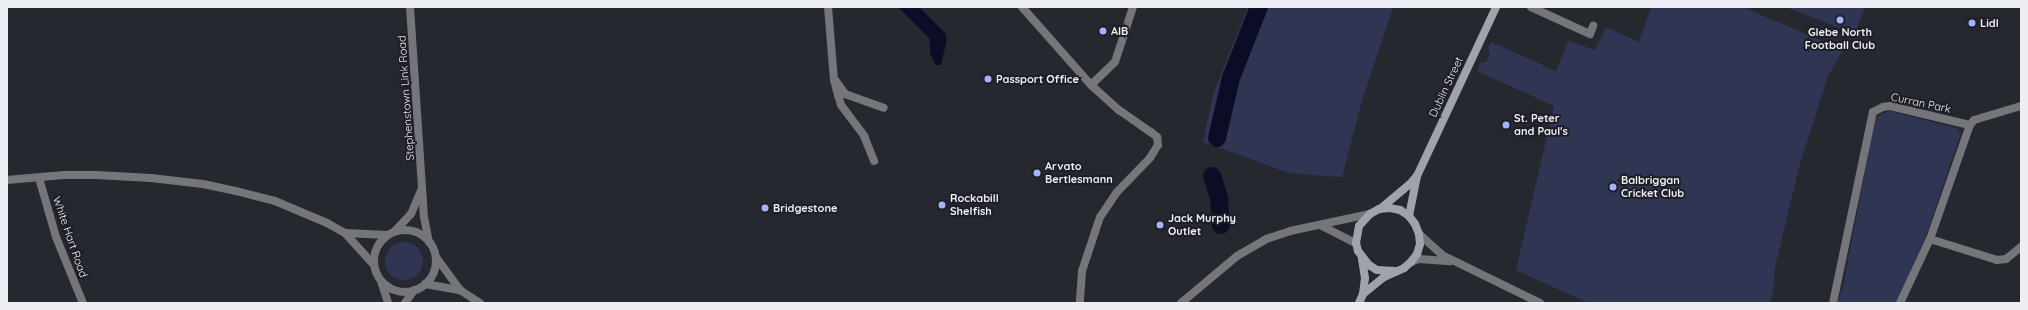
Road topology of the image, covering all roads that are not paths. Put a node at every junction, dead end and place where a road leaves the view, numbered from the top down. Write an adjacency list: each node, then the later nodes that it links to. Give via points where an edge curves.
1 (410, 7): 17 (street, Stephenstown Link Road)
2 (828, 7): 8 (street)
3 (1022, 7): 9 (street)
4 (1133, 7): 9 (street, via 1115,62)
5 (1496, 7): 14 (main road, Dublin Street)
6 (1531, 7): 7 (street, via 1590,34)
7 (1593, 26)
8 (834, 77): 11 (street, via 845,94); 13 (street, via 841,105 864,136)
9 (1091, 85): 44 (street, via 1151,132 1156,137 1158,145 1150,158 1117,192 1100,217 1082,271)
10 (2021, 106): 12 (street, via 1974,120)
11 (884, 108)
12 (1970, 125): 25 (street); 48 (street, Curran Park, via 1890,106 1873,112)
13 (874, 161)
14 (1417, 176): 18 (main road, Dublin Street); 20 (main road, Dublin Street)
15 (39, 178): 16 (street); 22 (street, via 96,175 203,184 275,201); 40 (street, White Hart Road, via 56,237)
16 (7, 180)
17 (423, 187): 23 (street, Stephenstown Link Road, via 411,214); 26 (street, Stephenstown Link Road, via 424,217)
18 (1380, 209): 19 (main road); 20 (main road, via 1400,210)
19 (1370, 214): 21 (street); 27 (main road, via 1359,226)
20 (1408, 216): 24 (main road)
21 (1322, 226): 27 (street); 45 (street, via 1290,231 1266,239 1237,256)
22 (346, 233): 23 (street); 33 (street)
23 (392, 233): 26 (street, via 414,231); 33 (street, via 377,247)
24 (1419, 234): 31 (main road, via 1420,244); 32 (street, via 1442,255)
25 (1930, 239): 28 (street, via 1997,260 2006,258); 49 (street)
26 (429, 242): 29 (street)
27 (1356, 243): 30 (main road)
28 (2021, 247)
29 (435, 256): 36 (street, via 433,273); 38 (street)
30 (1362, 259): 34 (main road, via 1377,270); 39 (main road, via 1366,278)
31 (1411, 262): 32 (street, via 1419,259); 34 (main road)
32 (1455, 262): 47 (street)
33 (374, 265): 35 (street)
34 (1395, 271): 39 (main road)
35 (381, 281): 37 (street, via 396,291); 41 (street)
36 (425, 284): 37 (street); 38 (street)
37 (414, 290): 42 (street)
38 (460, 290): 43 (street)
39 (1363, 294): 46 (main road)
40 (83, 303)
41 (388, 303)
42 (405, 303)
43 (480, 303)
44 (1080, 303)
45 (1181, 303)
46 (1359, 303)
47 (1540, 303)
48 (1834, 303)
49 (1900, 303)

